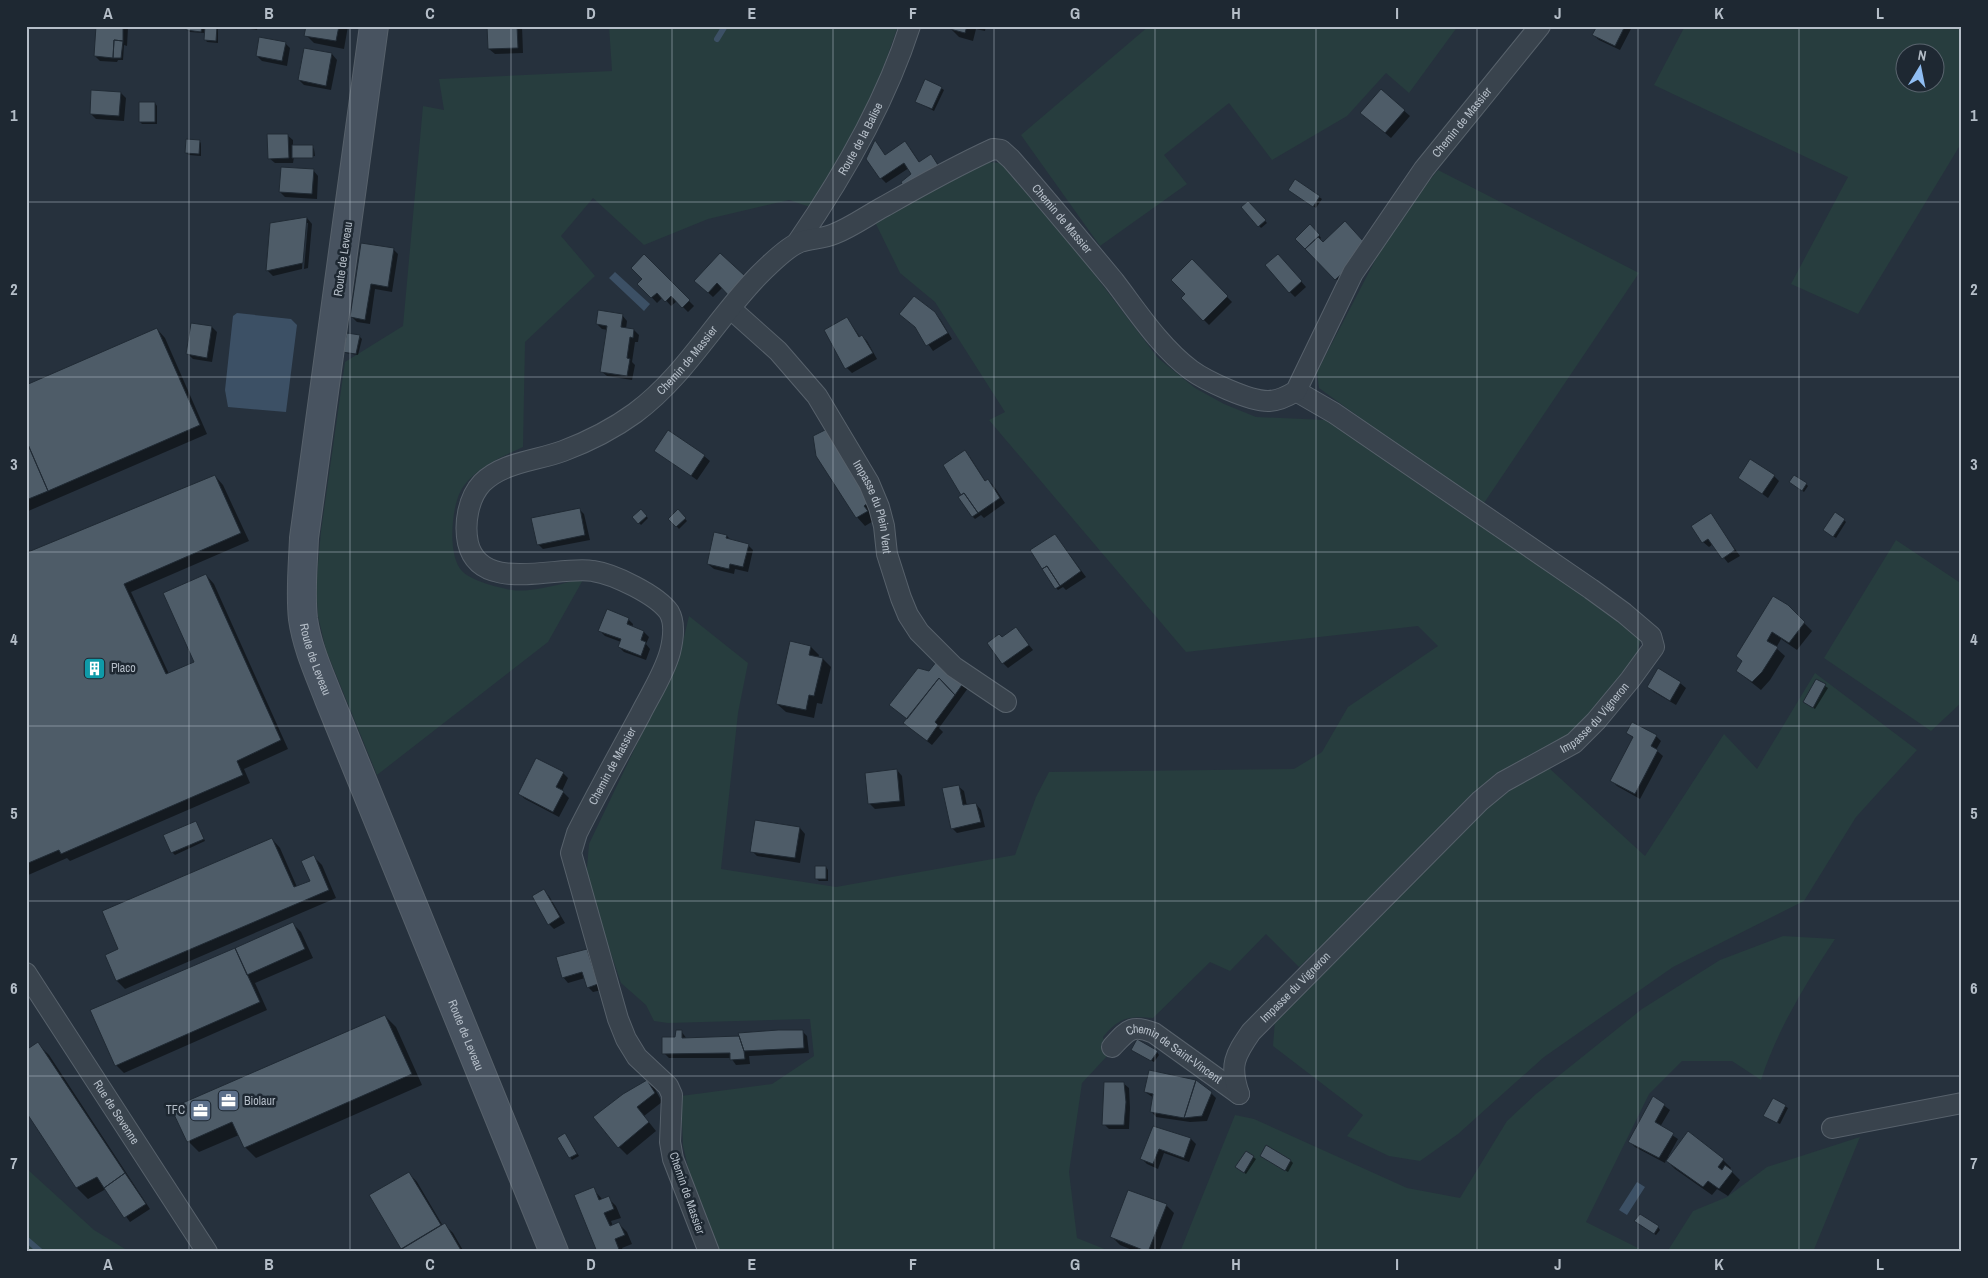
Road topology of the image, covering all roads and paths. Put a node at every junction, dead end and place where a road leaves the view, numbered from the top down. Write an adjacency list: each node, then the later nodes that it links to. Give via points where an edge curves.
1 (374, 26): 14 (street, Route de Leveau, via 304,538 301,584 304,619 310,650 329,699)
2 (910, 26): 4 (street, Route de la Balise, via 868,127 823,206)
3 (1540, 26): 6 (street, Chemin de Massier, via 1424,169 1353,273)
4 (797, 243): 5 (street, Chemin de Massier, via 759,274); 6 (street, Chemin de Massier, via 834,234 972,159 993,149 1001,150 1074,232 1159,339 1191,370 1218,385 1268,401 1286,398)
5 (731, 309): 7 (street, Impasse du Plein Vent, via 778,351 816,396 869,483 884,526 887,554 908,615 954,667); 15 (street, Chemin de Massier, via 669,383 635,413 600,435 562,452 514,465 484,482 475,492 467,526 468,543 474,558 483,566 519,576 575,570 608,574 652,597 668,611 673,621 670,654 577,833 571,853 626,1039 637,1057 668,1086 672,1095 670,1142 673,1159)
6 (1296, 391): 10 (street, Impasse du Vigneron, via 1334,413 1591,588 1651,636 1654,647 1596,721 1574,743 1504,782 1480,801 1252,1032 1234,1060 1234,1079)
7 (1006, 702)
8 (26, 973): 13 (street, Rue de Sevenne)
9 (1112, 1047): 10 (street, Chemin de Saint-Vincent, via 1129,1029 1140,1028 1154,1034)
10 (1239, 1094)
11 (1962, 1102): 12 (street)
12 (1832, 1128)
13 (208, 1252)
14 (554, 1252)
15 (709, 1252)

